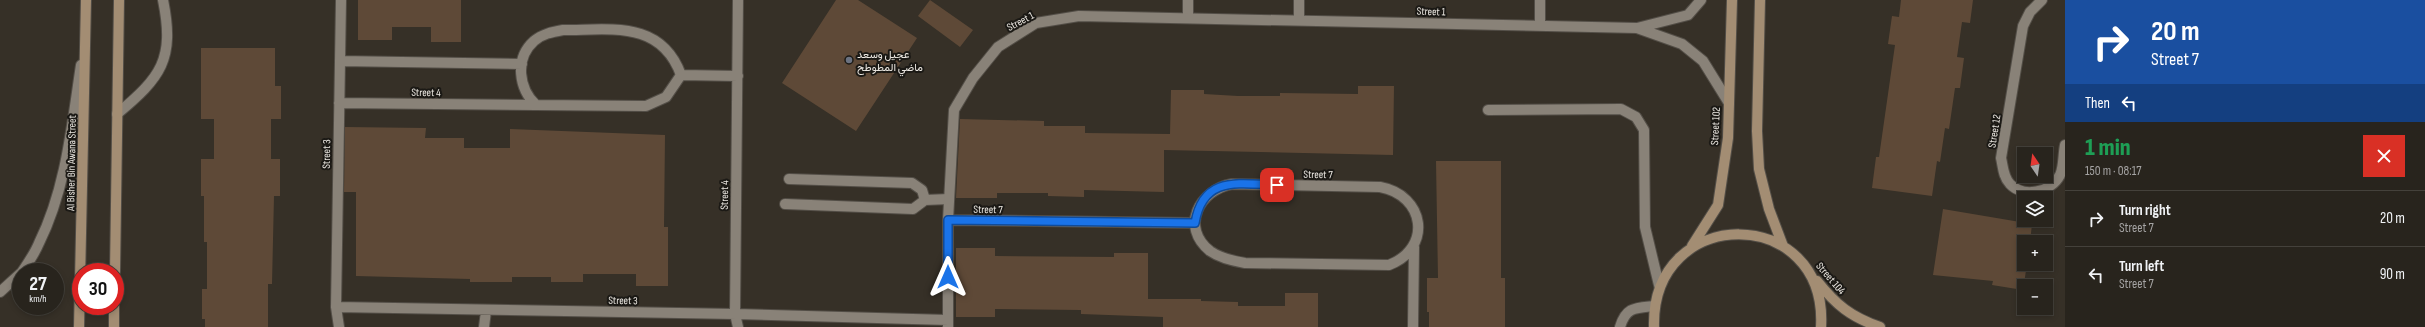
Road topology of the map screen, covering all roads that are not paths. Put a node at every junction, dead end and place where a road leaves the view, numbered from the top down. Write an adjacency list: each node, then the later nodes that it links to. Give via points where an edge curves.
1 (86, 0): 17 (street, Al Bisher Bin Awana Street)
2 (119, 0): 26 (street)
3 (163, 0): 26 (street, via 166,39 164,58 158,74 143,92)
4 (341, 0): 18 (street, Street 3)
5 (738, 0): 21 (street, Street 4)
6 (1188, 0): 13 (street)
7 (1299, 0): 14 (street)
8 (1540, 0): 15 (street)
9 (1701, 0): 16 (street, Street 1, via 1688,15)
10 (1732, 0): 23 (street, Street 102)
11 (1760, 0): 35 (street, via 1757,131 1759,169 1768,209)
12 (2042, 0): 27 (street, Street 12, via 2030,12 2023,26 2002,158 2003,172 2010,184 2024,192 2037,192 2050,187 2060,175)
13 (1188, 17): 14 (street, Street 1); 29 (street, Street 1, via 1079,16 1036,23 998,47 973,78 954,110)
14 (1299, 19): 15 (street, Street 1)
15 (1540, 26): 16 (street, Street 1)
16 (1637, 28): 23 (street, Street 1, via 1682,44 1703,61)
17 (85, 39): 37 (street, via 67,157 53,208 39,243); 51 (street, Al Bisher Bin Awana Street)
18 (340, 60): 19 (street); 22 (street, Street 3)
19 (522, 64): 20 (street, via 527,49 534,40 546,33 563,30 624,30 654,39 676,63); 24 (street, via 522,85 526,96)
20 (681, 75): 21 (street); 24 (street, Street 4, via 666,97 646,106)
21 (738, 76): 46 (street, Street 4)
22 (339, 103): 24 (street, Street 4); 44 (street, Street 3)
23 (1729, 103): 34 (street, Street 102, via 1728,138 1718,205)
24 (536, 105)
25 (1488, 110): 41 (street, via 1621,109 1636,117 1644,130 1645,226)
26 (117, 114): 38 (street)
27 (2065, 145)
28 (789, 179): 30 (street, via 912,183 922,190)
29 (949, 199): 30 (street); 32 (street, Street 1)
30 (925, 200): 31 (street, via 913,209)
31 (786, 204)
32 (948, 220): 33 (street, Street 7); 49 (street, Street 1)
33 (1195, 223): 36 (street, via 1200,238 1211,251 1226,259 1245,263 1389,265 1401,260); 36 (street, Street 7, via 1202,199 1221,186 1232,184 1380,187 1391,189 1403,196 1412,206 1419,226)
34 (1692, 246): 35 (street, via 1714,236 1737,233 1761,236); 41 (street, via 1673,264)
35 (1783, 246): 39 (street)
36 (1414, 247): 55 (street, Street 7)
37 (27, 263)
38 (115, 263)
39 (1805, 266): 58 (street, via 1817,286 1822,309); 59 (street, Street 104, via 1833,300 1858,319)
40 (12, 281): 42 (street)
41 (1659, 285): 43 (street)
42 (0, 292)
43 (1654, 306): 56 (street, via 1629,310 1623,315); 57 (street)
44 (336, 307): 45 (street, Street 3); 52 (street, Street 3)
45 (486, 311): 46 (street, Street 3); 53 (street)
46 (735, 314): 48 (street, Street 3); 54 (street)
47 (114, 315): 50 (street)
48 (884, 323): 49 (street, Street 3)
49 (948, 323)
50 (115, 325)
51 (80, 327)
52 (340, 327)
53 (484, 327)
54 (738, 327)
55 (1413, 327)
56 (1620, 327)
57 (1654, 327)
58 (1821, 327)
59 (1880, 327)

